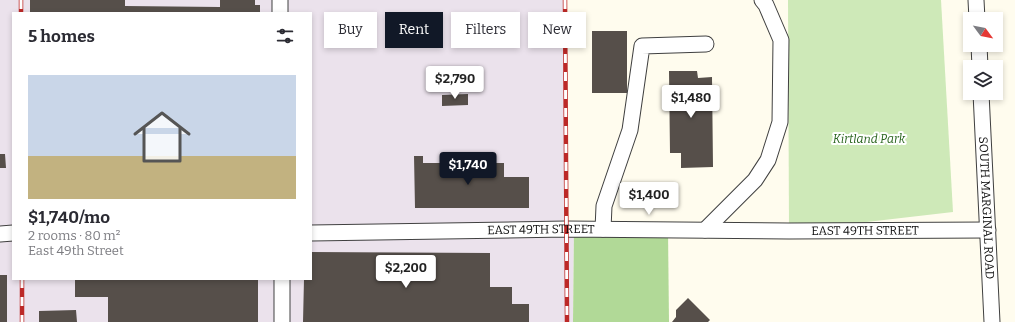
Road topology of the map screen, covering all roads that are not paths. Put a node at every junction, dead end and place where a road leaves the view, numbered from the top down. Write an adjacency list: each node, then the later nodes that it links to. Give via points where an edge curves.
1 (280, 0): 4 (street)
2 (762, 0): 9 (street, via 781,40 780,122 768,160 756,180)
3 (976, 0): 5 (street)
4 (280, 12)
5 (977, 12)
6 (706, 44): 8 (street, via 642,46 630,130 604,206)
7 (981, 100): 10 (street, SOUTH MARGINAL ROAD)
8 (603, 229): 9 (street, EAST 49TH STREET); 12 (street, EAST 49TH STREET)
9 (705, 230): 10 (street, EAST 49TH STREET)
10 (988, 230): 16 (street, SOUTH MARGINAL ROAD)
11 (12, 233): 13 (street)
12 (312, 233)
13 (0, 234)
14 (282, 280): 15 (street)
15 (282, 322)
16 (992, 322)

